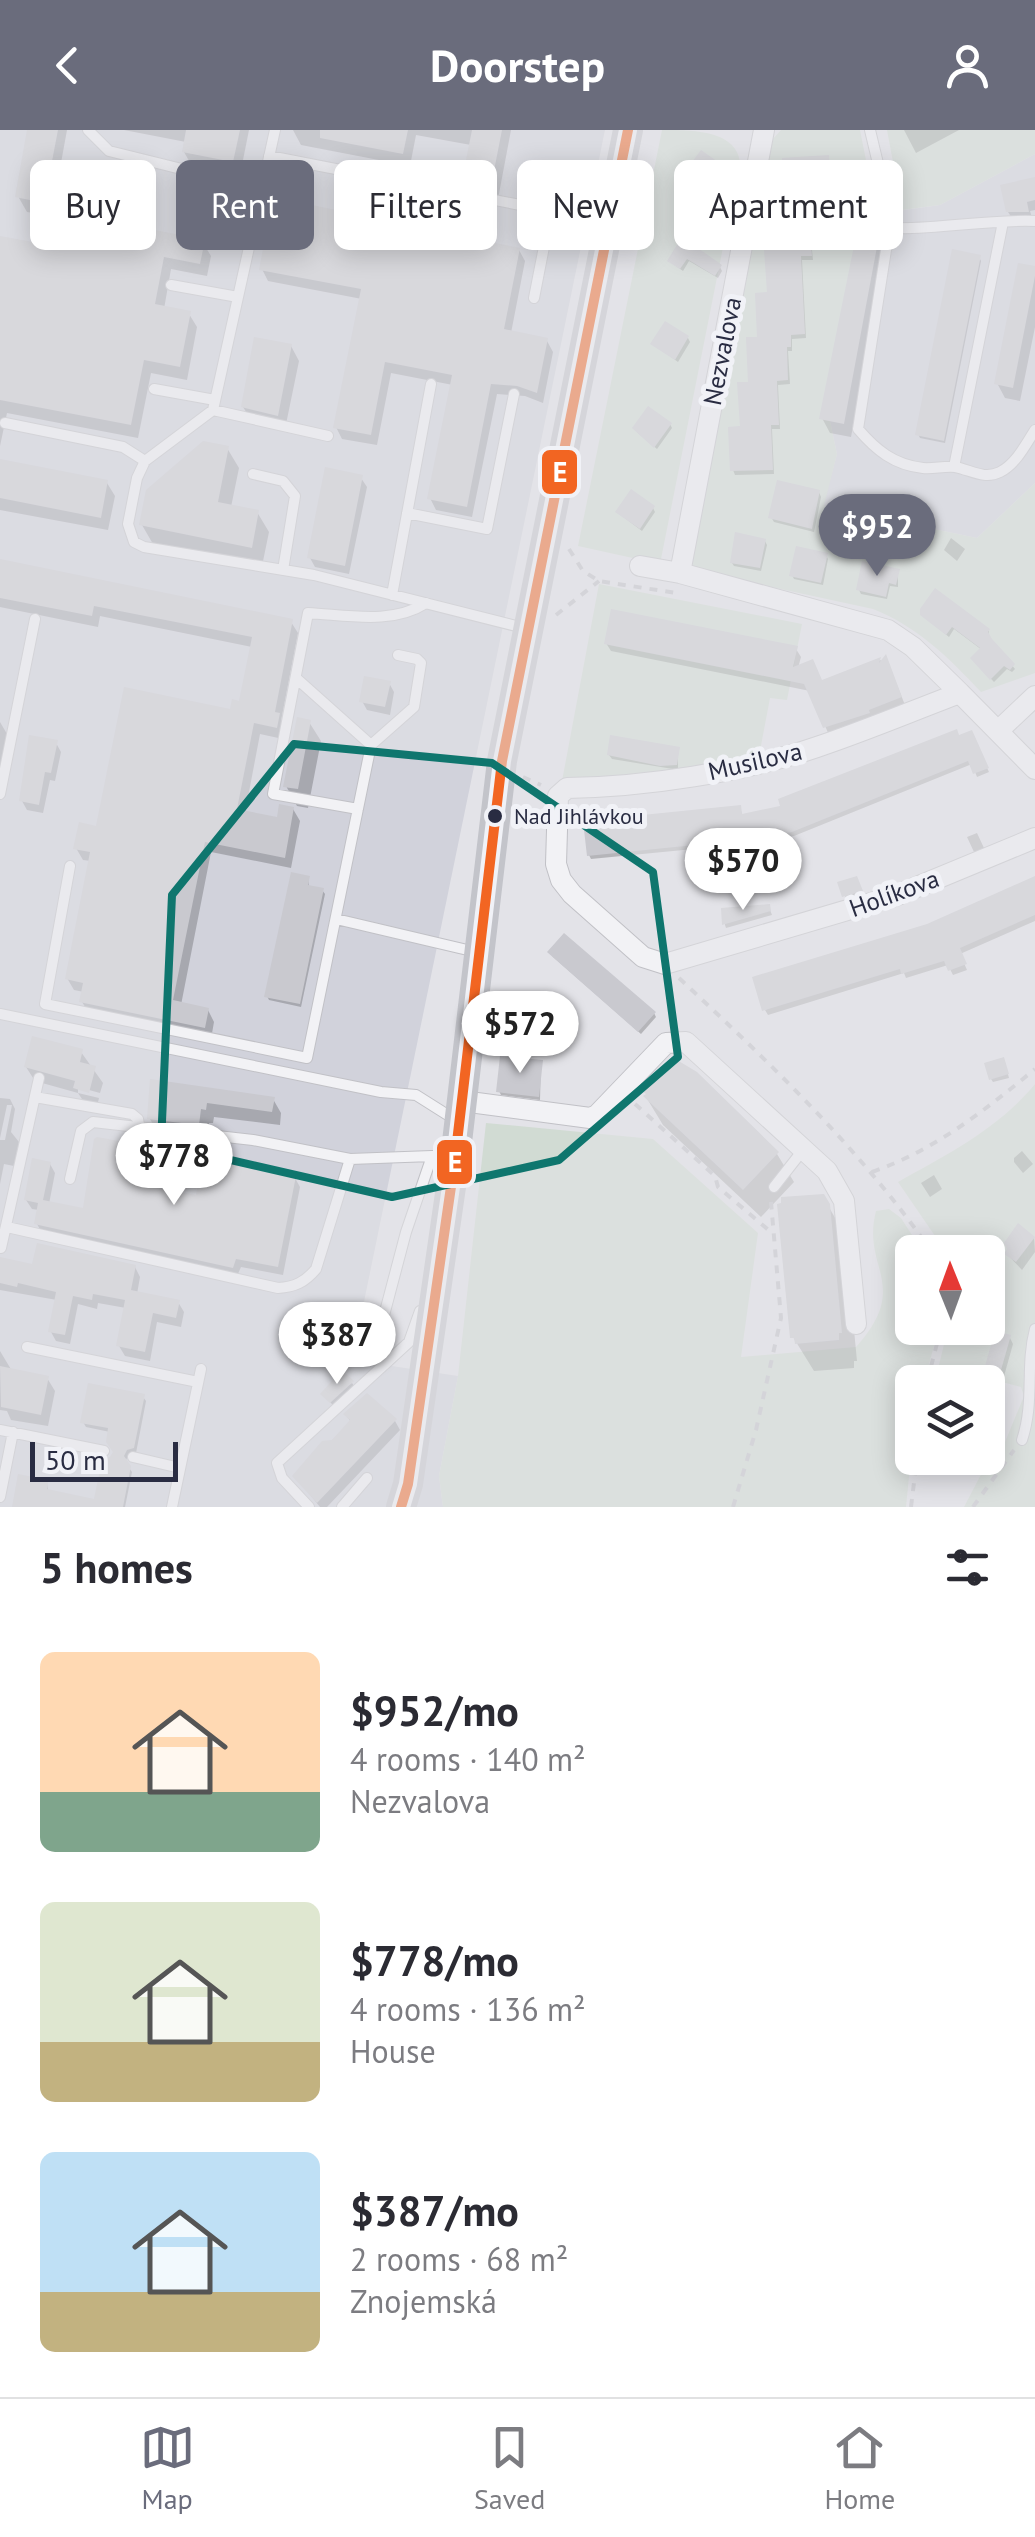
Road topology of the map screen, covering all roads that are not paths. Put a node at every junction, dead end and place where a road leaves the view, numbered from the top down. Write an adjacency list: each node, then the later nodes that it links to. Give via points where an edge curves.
1 (88, 130): 10 (lane, via 108,151)
2 (275, 130): 6 (lane)
3 (628, 130): 8 (main road)
4 (764, 130): 35 (street, Nezvalova)
5 (870, 130): 9 (lane)
6 (269, 156): 7 (lane); 11 (lane)
7 (268, 160)
8 (622, 160)
9 (877, 160)
10 (176, 168)
11 (517, 204)
12 (1035, 221): 13 (lane)
13 (1003, 222): 14 (lane); 30 (lane)
14 (903, 229)
15 (249, 250): 20 (lane)
16 (543, 250): 21 (lane)
17 (604, 250): 39 (main road)
18 (886, 250): 30 (lane, via 858,428 898,463)
19 (171, 284): 20 (lane)
20 (238, 297): 25 (lane)
21 (534, 298)
22 (431, 384): 32 (lane)
23 (154, 389): 25 (lane)
24 (514, 394): 32 (lane, via 487,529)
25 (214, 406): 28 (lane); 29 (lane)
26 (5, 423): 29 (lane, via 124,448)
27 (1035, 430): 30 (lane, via 1002,472 984,476)
28 (328, 436)
29 (146, 461): 34 (lane, via 128,524 134,542)
30 (954, 467)
31 (254, 474): 34 (lane, via 283,480 295,496)
32 (407, 514): 36 (lane)
33 (640, 566): 35 (street)
34 (283, 570): 36 (lane)
35 (680, 573): 42 (street, via 888,630)
36 (392, 595): 37 (lane)
37 (426, 603): 39 (lane); 41 (lane, via 393,616 308,614)
38 (35, 620): 47 (lane)
39 (539, 623): 52 (main road, via 502,761)
40 (398, 655): 45 (lane, via 421,663 414,707)
41 (296, 678): 45 (lane); 48 (lane, via 274,794)
42 (960, 692): 44 (street); 53 (street, Musilova, via 764,762 568,788 558,796 561,880 643,956)
43 (1035, 696): 44 (street)
44 (998, 731): 46 (street)
45 (371, 744): 48 (lane)
46 (1035, 769)
47 (1, 785)
48 (358, 809): 51 (lane)
49 (1035, 838): 53 (street, Holíkova, via 895,896)
50 (70, 866): 51 (lane, via 45,1004 307,1058)
51 (336, 919): 52 (lane)
52 (480, 953): 57 (main road)
53 (665, 964)
54 (0, 1014): 57 (lane, via 416,1096)
55 (39, 1078): 56 (lane)
56 (35, 1097): 58 (lane, via 132,1114); 65 (lane)
57 (461, 1112): 59 (street, via 590,1118 666,1044 686,1042); 60 (main road)
58 (140, 1130): 61 (lane, via 253,1140); 62 (lane, via 86,1125)
59 (804, 1150): 63 (lane); 68 (street, via 827,1171 844,1201)
60 (444, 1158): 61 (lane); 64 (main road); 67 (lane, via 406,1232)
61 (350, 1159): 65 (lane, via 316,1269 291,1287)
62 (70, 1179)
63 (774, 1187)
64 (447, 1224): 80 (main road); 83 (lane, via 410,1342 277,1463)
65 (7, 1227): 66 (lane)
66 (0, 1248)
67 (382, 1324)
68 (856, 1324)
69 (1035, 1330): 75 (lane, via 1030,1415)
70 (27, 1347): 72 (lane)
71 (201, 1369): 72 (lane)
72 (198, 1382): 78 (lane)
73 (0, 1430): 74 (lane)
74 (13, 1432): 76 (lane); 81 (lane)
75 (1022, 1440)
76 (104, 1451)
77 (133, 1458): 78 (lane)
78 (180, 1468): 82 (lane)
79 (367, 1478): 84 (lane)
80 (408, 1495)
81 (0, 1497)
82 (172, 1507)
83 (309, 1507)
84 (342, 1507)

